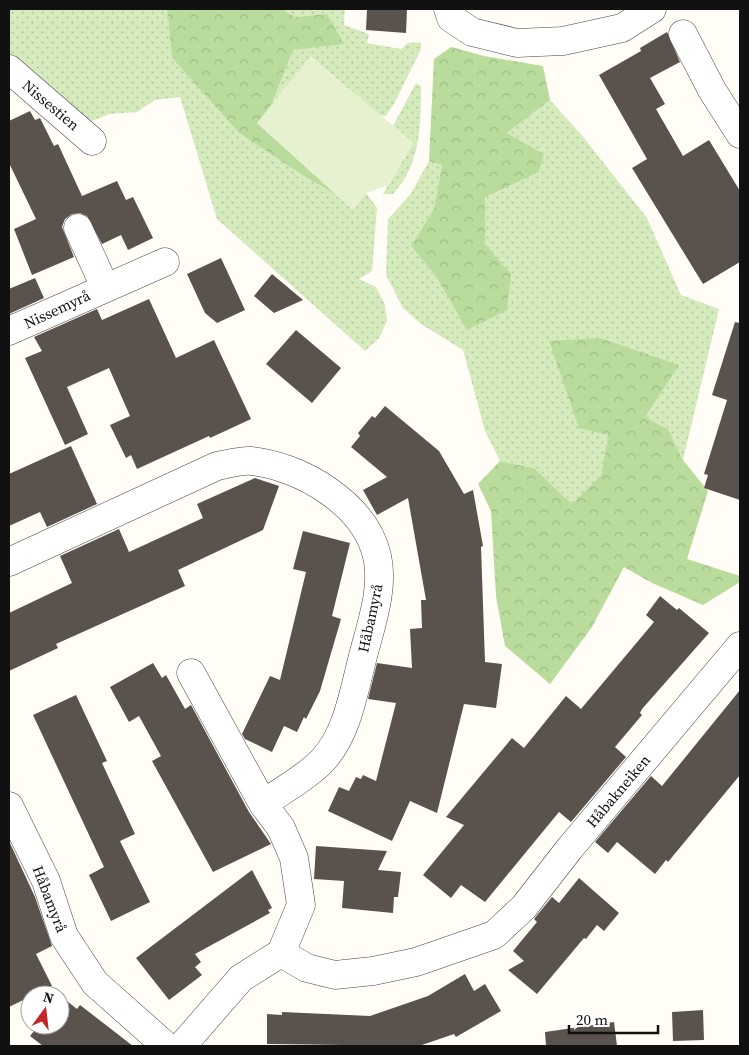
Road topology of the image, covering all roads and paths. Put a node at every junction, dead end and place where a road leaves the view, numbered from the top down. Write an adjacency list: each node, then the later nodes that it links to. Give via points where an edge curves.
1 (448, 9): 2 (street, via 452,18 472,32 517,43 564,41 622,28)
2 (652, 9)
3 (683, 34): 5 (street, via 712,90)
4 (9, 69): 6 (street, Nissestien)
5 (740, 134)
6 (92, 141)
7 (78, 228): 9 (street, Nissemyrå)
8 (165, 262): 9 (street, Nissemyrå)
9 (105, 287): 10 (street, Nissemyrå)
10 (9, 331)
11 (9, 562): 14 (street, Håbamyrå, via 217,466 250,461 293,470 346,503 370,535 378,557 379,584 352,701 340,734 322,761)
12 (740, 646): 16 (street, Håbakneiken, via 524,907 494,935 416,962 335,975 307,968)
13 (191, 673): 14 (street)
14 (263, 804): 16 (street, via 281,828 294,858 301,905)
15 (9, 806): 17 (street, Håbamyrå, via 46,881 64,936 95,983)
16 (281, 953): 18 (street, via 241,978)
17 (166, 1046)
18 (182, 1046)

